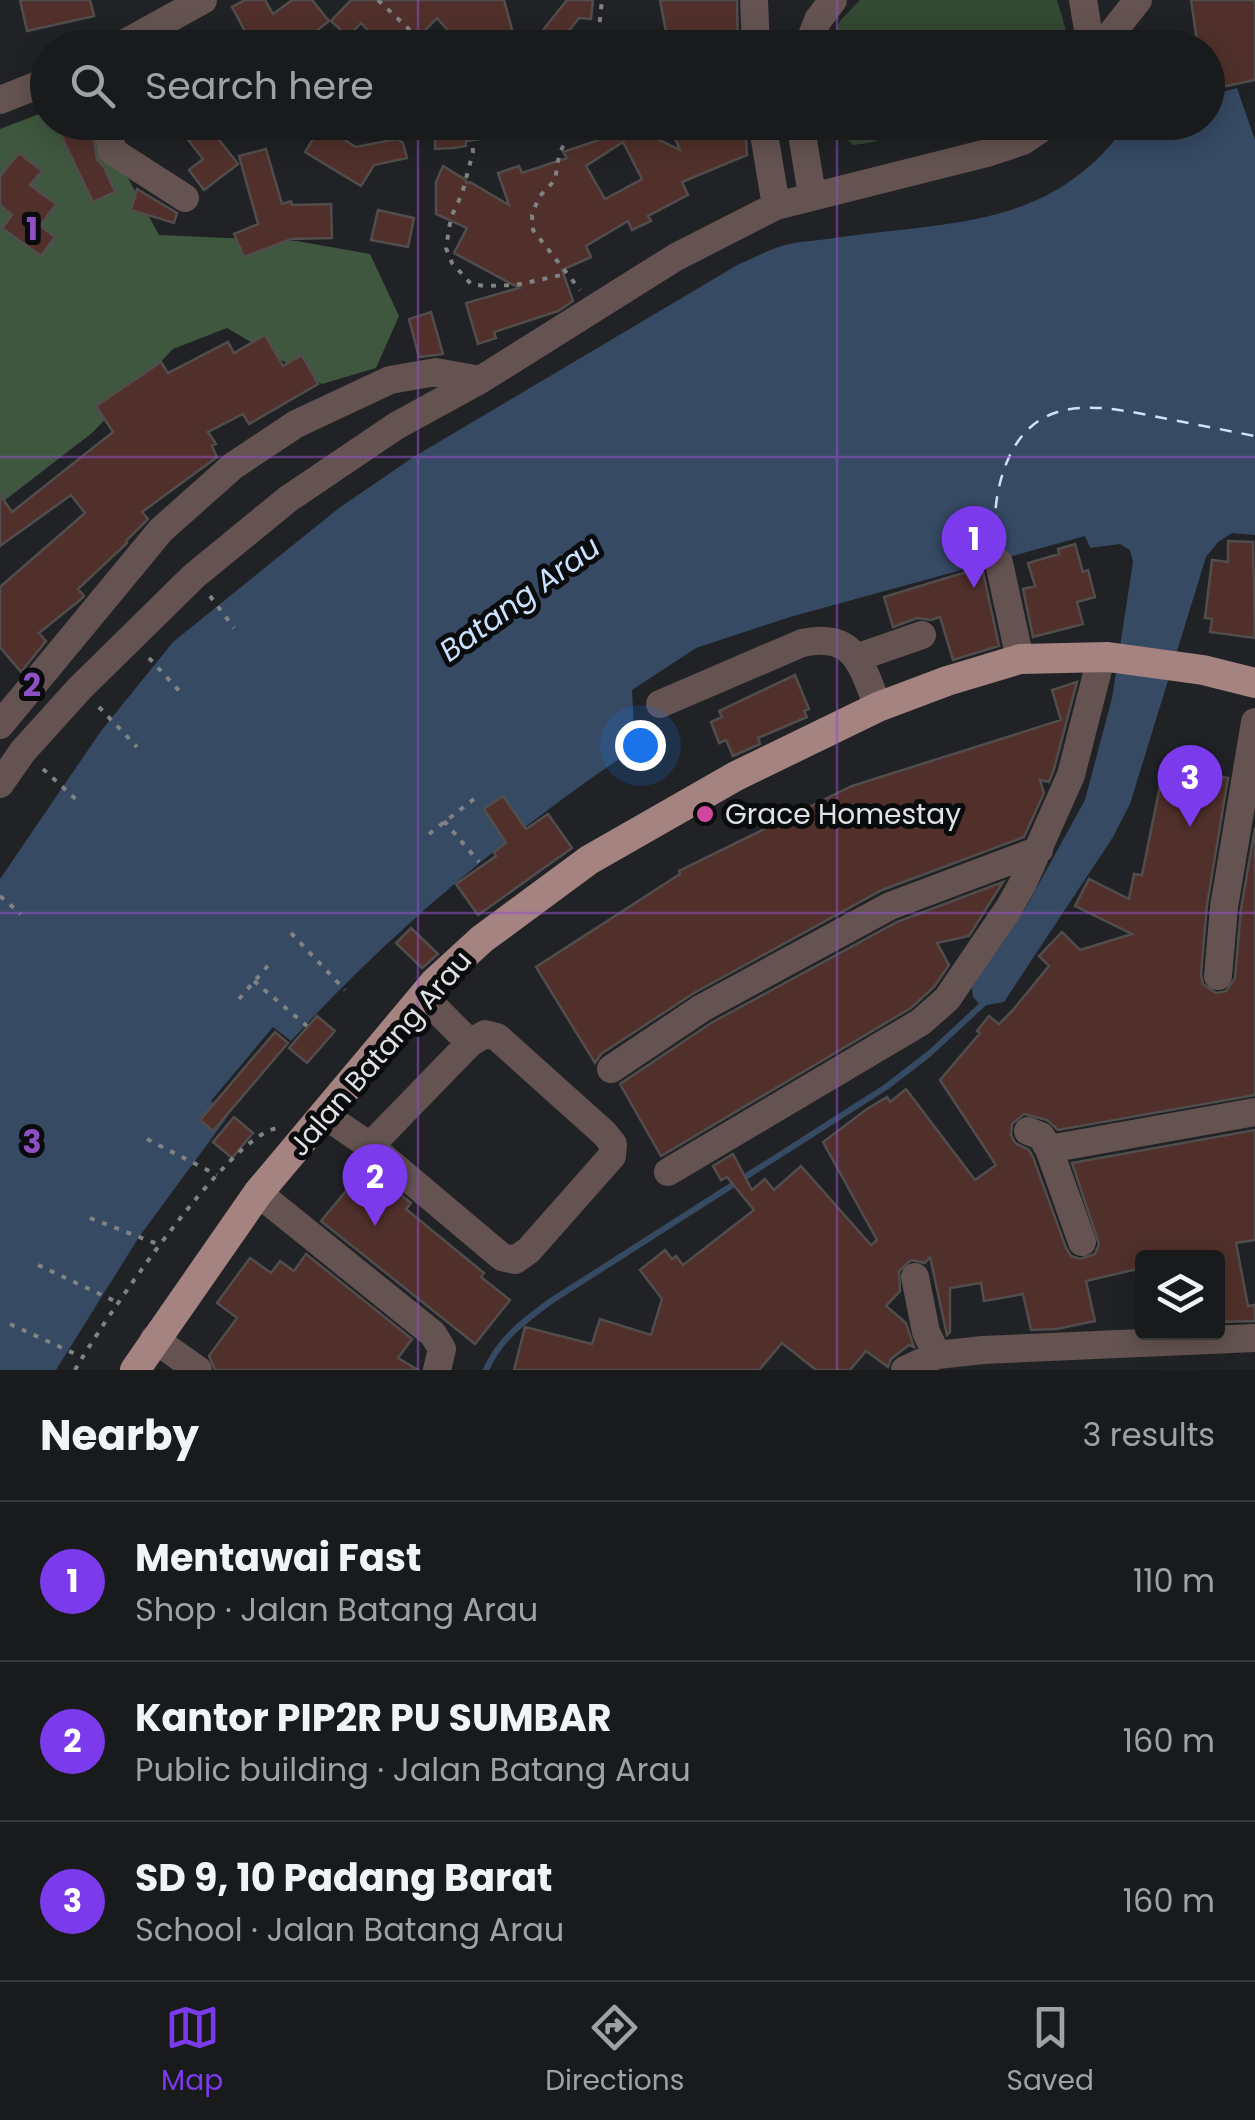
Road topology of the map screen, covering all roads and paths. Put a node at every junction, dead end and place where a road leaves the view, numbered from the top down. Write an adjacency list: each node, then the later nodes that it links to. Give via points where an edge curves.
1 (203, 0): 8 (street)
2 (378, 0): 9 (path)
3 (602, 0): 10 (path)
4 (754, 0): 11 (street)
5 (833, 0): 12 (street)
6 (1083, 0): 13 (street)
7 (1138, 0): 14 (street)
8 (149, 30)
9 (410, 30)
10 (598, 30)
11 (755, 30)
12 (814, 30)
13 (1087, 30)
14 (1114, 30)
15 (30, 88): 16 (street)
16 (0, 100)
17 (110, 140): 24 (street, via 112,150)
18 (472, 140): 26 (path, via 451,217 446,248 452,263 472,284 484,286)
19 (566, 140): 26 (path, via 554,180 532,214 533,230)
20 (765, 140): 25 (street)
21 (803, 140): 23 (street)
22 (1025, 140): 23 (street)
23 (812, 196): 25 (street)
24 (185, 198)
25 (776, 206): 27 (street)
26 (566, 274): 27 (path)
27 (594, 308): 28 (street)
28 (480, 380): 30 (street, via 396,426 288,499); 42 (street, via 436,372 390,380 296,424 233,466 161,530)
29 (999, 563): 36 (street)
30 (194, 576): 31 (path); 33 (street)
31 (234, 628)
32 (922, 636): 34 (street)
33 (132, 640): 38 (street); 39 (path)
34 (859, 656): 40 (street, via 838,642 802,643); 41 (street)
35 (1104, 657): 36 (main road, Jalan Batang Arau); 37 (main road, Jalan Batang Arau); 51 (street, via 1071,775)
36 (1020, 659): 41 (main road, Jalan Batang Arau)
37 (1255, 683)
38 (80, 688): 44 (path); 45 (street)
39 (184, 695)
40 (660, 704)
41 (878, 707): 60 (main road, Jalan Batang Arau, via 736,776 589,860 482,938)
42 (0, 724)
43 (1254, 730): 57 (street)
44 (137, 746)
45 (22, 752): 46 (street); 48 (path)
46 (0, 784)
47 (474, 799): 49 (path)
48 (80, 803)
49 (444, 822): 50 (path); 52 (path)
50 (428, 834)
51 (1039, 850): 64 (street, via 890,906 702,1008); 71 (street, via 1010,908 936,1011)
52 (479, 862)
53 (0, 896): 54 (path)
54 (21, 914)
55 (291, 933): 59 (path)
56 (272, 962): 58 (path)
57 (1218, 976)
58 (254, 981): 61 (path); 62 (path)
59 (345, 990)
60 (423, 996): 63 (street); 66 (main road, Jalan Batang Arau)
61 (239, 999)
62 (307, 1026)
63 (470, 1043): 69 (street); 69 (street, via 497,1036 612,1144 612,1156 529,1250 515,1260 502,1258)
64 (612, 1070)
65 (1255, 1112): 70 (street)
66 (317, 1122): 69 (street); 72 (path, via 271,1128); 73 (main road, Jalan Batang Arau)
67 (1028, 1130): 70 (street)
68 (146, 1139): 72 (path)
69 (370, 1146)
70 (1049, 1149): 75 (street)
71 (668, 1172)
72 (217, 1175): 76 (path)
73 (258, 1193): 82 (main road, Jalan Batang Arau); 88 (street, via 432,1334 442,1349)
74 (90, 1218): 76 (path)
75 (1082, 1242)
76 (160, 1245): 79 (path)
77 (38, 1266): 79 (path)
78 (915, 1276): 83 (street)
79 (119, 1304): 84 (path)
80 (10, 1324): 84 (path)
81 (1255, 1338): 83 (street)
82 (154, 1339): 86 (main road, Jalan Batang Arau); 87 (street)
83 (937, 1355): 89 (street)
84 (82, 1357): 85 (path)
85 (75, 1370)
86 (135, 1370)
87 (198, 1370)
88 (437, 1370)
89 (905, 1370)

